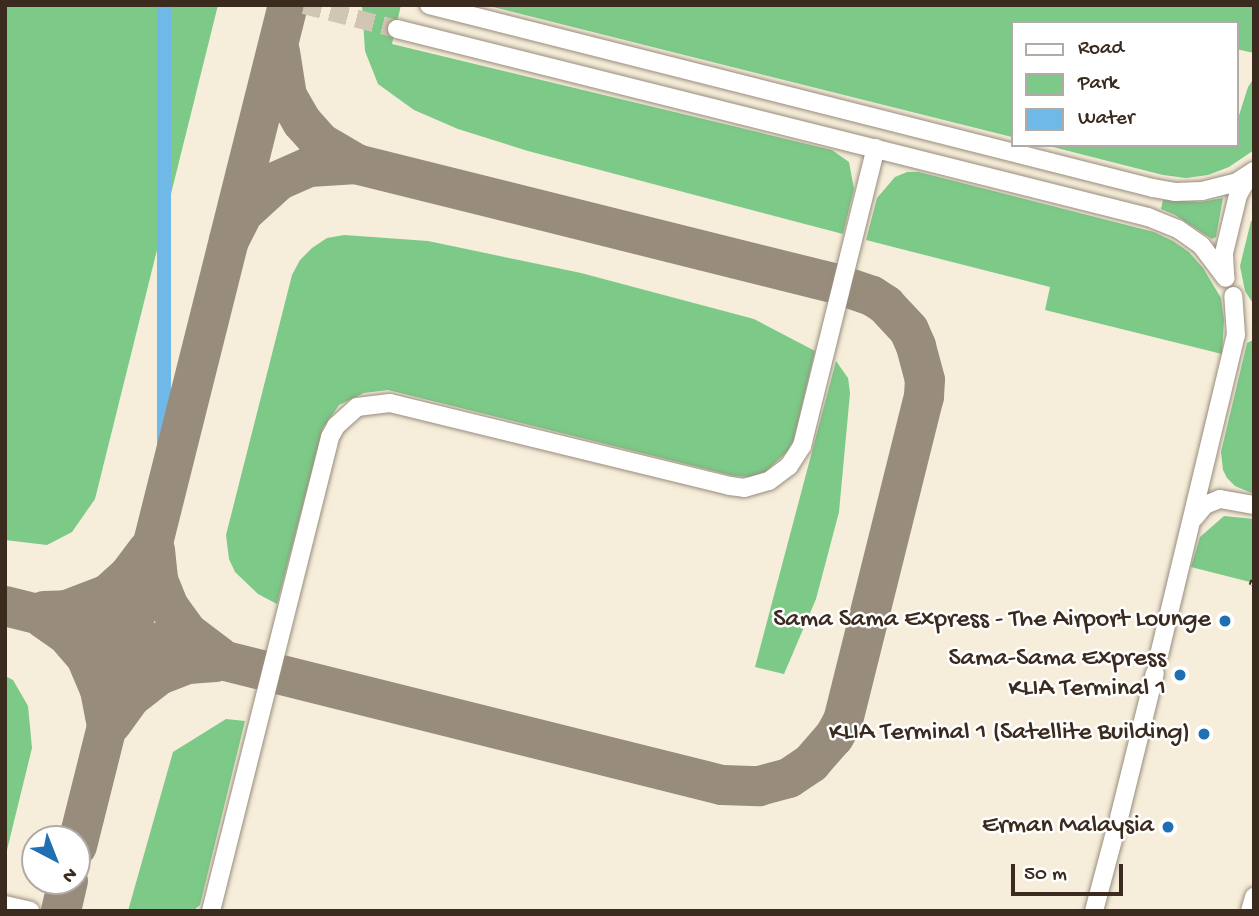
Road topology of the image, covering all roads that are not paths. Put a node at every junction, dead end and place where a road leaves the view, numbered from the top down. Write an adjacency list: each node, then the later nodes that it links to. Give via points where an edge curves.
1 (429, 5): 4 (street, via 1153,188 1202,191 1237,182)
2 (397, 29): 3 (street)
3 (876, 148): 5 (street, via 1164,222 1201,245); 17 (street, via 802,446 789,466 769,481 744,488 730,486 390,402 357,407 336,426)
4 (1252, 172): 5 (street, via 1238,195 1227,242)
5 (1226, 278): 6 (street)
6 (1233, 296): 7 (street); 9 (street, via 1236,335)
7 (1254, 323)
8 (1254, 505): 9 (street, via 1220,499 1205,505)
9 (1194, 518): 10 (street)
10 (1159, 655)
11 (1155, 673): 12 (street)
12 (1119, 818)
13 (1114, 836): 18 (street)
14 (1254, 897): 19 (street)
15 (5, 905): 16 (street)
16 (30, 911)
17 (211, 911)
18 (1094, 911)
19 (1250, 911)

